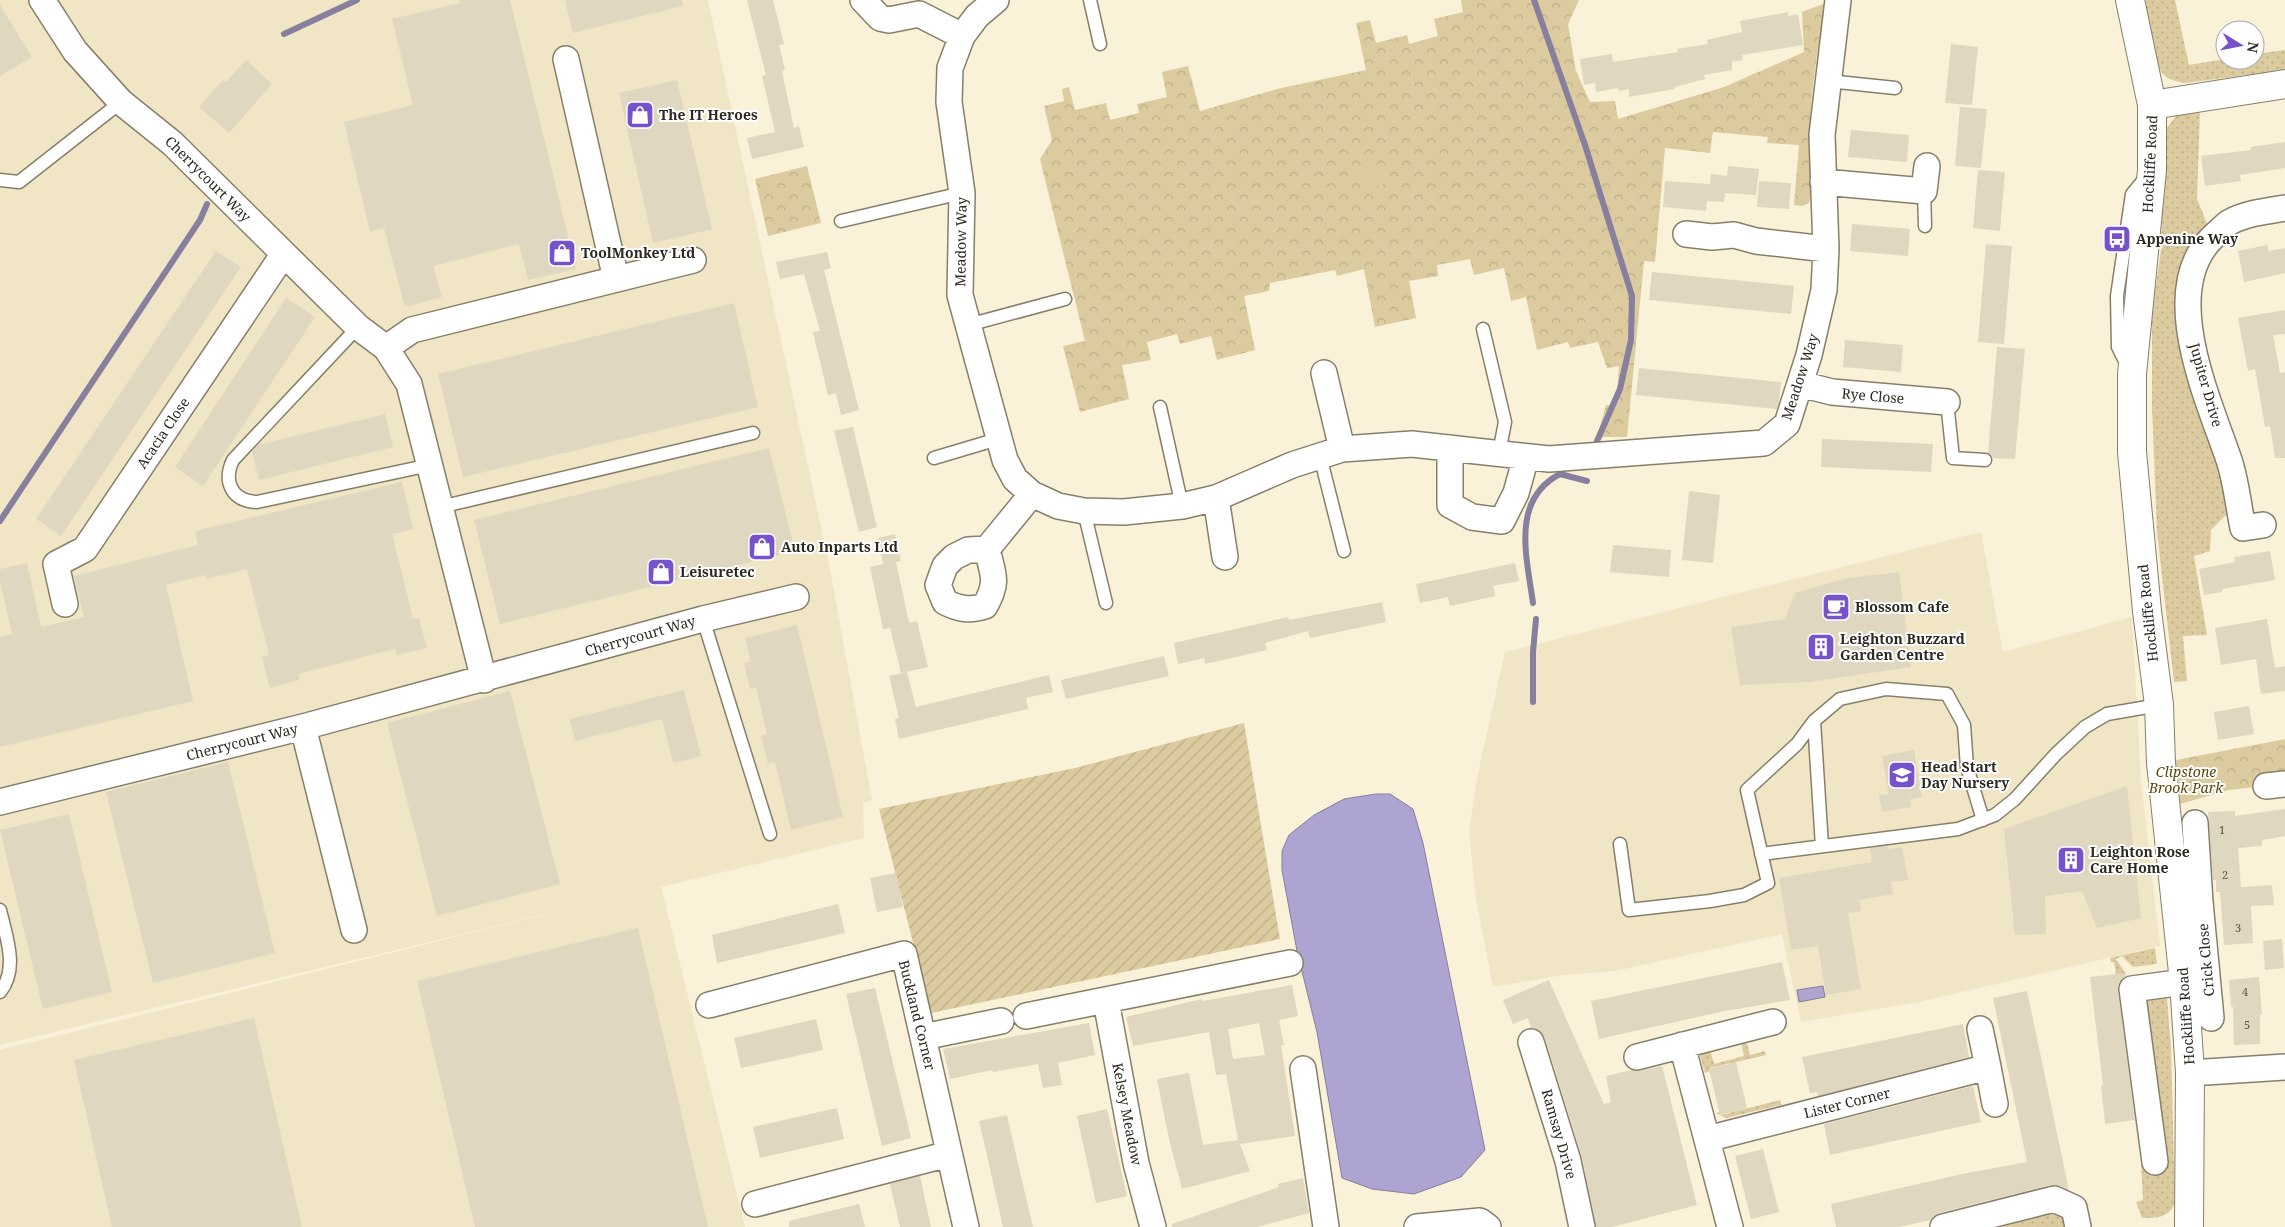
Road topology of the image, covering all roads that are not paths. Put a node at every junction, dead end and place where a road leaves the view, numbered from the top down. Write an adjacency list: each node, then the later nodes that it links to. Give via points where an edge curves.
1 (42, 0): 14 (street, Cherrycourt Way, via 75,51)
2 (863, 0): 7 (street, via 880,18 889,20)
3 (996, 0): 8 (street, Meadow Way, via 977,16)
4 (1090, 0): 9 (lane)
5 (1838, 0): 11 (street, Meadow Way)
6 (2130, 0): 15 (main road, Hockliffe Road)
7 (919, 7): 8 (street)
8 (962, 36): 20 (street, Meadow Way, via 950,68 949,102)
9 (1100, 44)
10 (566, 59): 28 (street)
11 (1828, 81): 13 (lane); 18 (street, Meadow Way, via 1822,135)
12 (2285, 84): 15 (main road)
13 (1895, 88)
14 (121, 102): 17 (lane, via 19,182); 26 (street, Cherrycourt Way, via 172,142)
15 (2152, 105): 61 (main road, Hockliffe Road, via 2152,170 2132,374 2132,452)
16 (1926, 166): 19 (street)
17 (0, 180)
18 (1823, 182): 19 (street); 25 (street, Meadow Way)
19 (1924, 191): 23 (lane)
20 (962, 193): 22 (lane); 30 (street, Meadow Way, via 960,294)
21 (2285, 208): 52 (street, Jupiter Drive, via 2229,222 2207,242 2192,266 2188,297 2193,343 2203,387 2229,459)
22 (842, 221)
23 (1925, 226)
24 (1686, 234): 25 (street, via 1734,235 1756,242)
25 (1826, 249): 35 (street, Meadow Way, via 1824,290)
26 (283, 255): 31 (street, Cherrycourt Way); 58 (street, Acacia Close, via 85,549 56,564)
27 (693, 260): 28 (street)
28 (616, 279): 33 (street, via 412,330)
29 (1065, 299): 30 (lane)
30 (968, 324): 39 (street, Meadow Way)
31 (358, 327): 33 (street, Cherrycourt Way); 46 (lane, via 233,460 227,479 231,488 243,500 257,502)
32 (1483, 329): 42 (lane, via 1505,422)
33 (386, 348): 46 (street, Cherrycourt Way, via 409,384)
34 (1324, 373): 41 (street)
35 (1800, 384): 36 (street, Rye Close, via 1832,392); 43 (street, Meadow Way, via 1786,424 1764,443 1549,459)
36 (1947, 402): 45 (lane, via 1953,458)
37 (1160, 407): 49 (lane)
38 (753, 433): 50 (lane)
39 (998, 439): 44 (lane); 47 (street, Meadow Way, via 1004,460 1015,479)
40 (1450, 448): 41 (street, Meadow Way, via 1412,444); 42 (street, Meadow Way); 43 (street, via 1450,505 1472,517 1502,521 1516,493)
41 (1331, 452): 48 (street, Meadow Way); 54 (lane)
42 (1499, 453): 43 (street, Meadow Way)
43 (1526, 456)
44 (934, 458)
45 (1985, 460)
46 (430, 464): 50 (street, Cherrycourt Way)
47 (1032, 494): 51 (street, Meadow Way, via 1058,506); 53 (street)
48 (1216, 498): 49 (street, Meadow Way); 55 (street)
49 (1182, 506): 51 (street, Meadow Way, via 1124,512)
50 (440, 507): 60 (street, Cherrycourt Way)
51 (1084, 511): 57 (lane)
52 (2242, 527)
53 (987, 549)
54 (1344, 552)
55 (1225, 557)
56 (796, 596): 59 (street, Cherrycourt Way)
57 (1106, 603)
58 (65, 604)
59 (703, 619): 60 (street, Cherrycourt Way); 67 (lane)
60 (484, 680): 63 (street, Cherrycourt Way)
61 (2159, 706): 65 (lane, via 2107,714 2085,727 2015,798 1995,815); 71 (main road, Hockliffe Road, via 2162,770)
62 (1814, 721): 65 (lane, via 1840,699 1886,689 1947,694 1964,726 1967,767); 69 (lane); 70 (lane, via 1796,744 1747,790)
63 (303, 727): 64 (street, Cherrycourt Way); 73 (street)
64 (0, 802)
65 (1983, 820): 69 (lane, via 1958,829)
66 (2195, 823): 71 (street, Crick Close)
67 (770, 834)
68 (1620, 844): 70 (lane, via 1629,910 1744,895 1768,883)
69 (1822, 846): 70 (lane)
70 (1761, 854)
71 (2188, 904): 75 (main road, Hockliffe Road); 80 (street, Crick Close)
72 (0, 910): 76 (lane, via 10,962 9,974)
73 (354, 930)
74 (1290, 963): 77 (street)
75 (2184, 982): 91 (main road, Hockliffe Road); 95 (street, via 2132,989)
76 (0, 992)
77 (1106, 1000): 79 (street); 98 (street, Kelsey Meadow, via 1136,1163)
78 (709, 1005): 84 (street, Buckland Corner, via 904,954)
79 (1026, 1016)
80 (2211, 1018)
81 (1000, 1021): 84 (street)
82 (1773, 1022): 86 (street)
83 (1980, 1029): 88 (street)
84 (923, 1037): 94 (street, Buckland Corner)
85 (1531, 1042): 102 (street, Ramsay Drive, via 1568,1161)
86 (1682, 1045): 87 (street); 93 (street)
87 (1638, 1057)
88 (1988, 1067): 92 (street); 93 (street, Lister Corner)
89 (2285, 1067): 91 (street)
90 (1303, 1069): 99 (street)
91 (2190, 1073): 106 (main road, Hockliffe Road)
92 (1995, 1104)
93 (1707, 1139): 103 (street)
94 (949, 1154): 96 (street); 97 (street, Buckland Corner)
95 (2155, 1162)
96 (755, 1204)
97 (966, 1227)
98 (1153, 1227)
99 (1326, 1227)
100 (1417, 1227): 101 (street, via 1480,1221)
101 (1488, 1227)
102 (1582, 1227)
103 (1730, 1227)
104 (1943, 1227): 105 (street, via 2054,1199 2074,1208)
105 (2078, 1227)
106 (2190, 1227)

